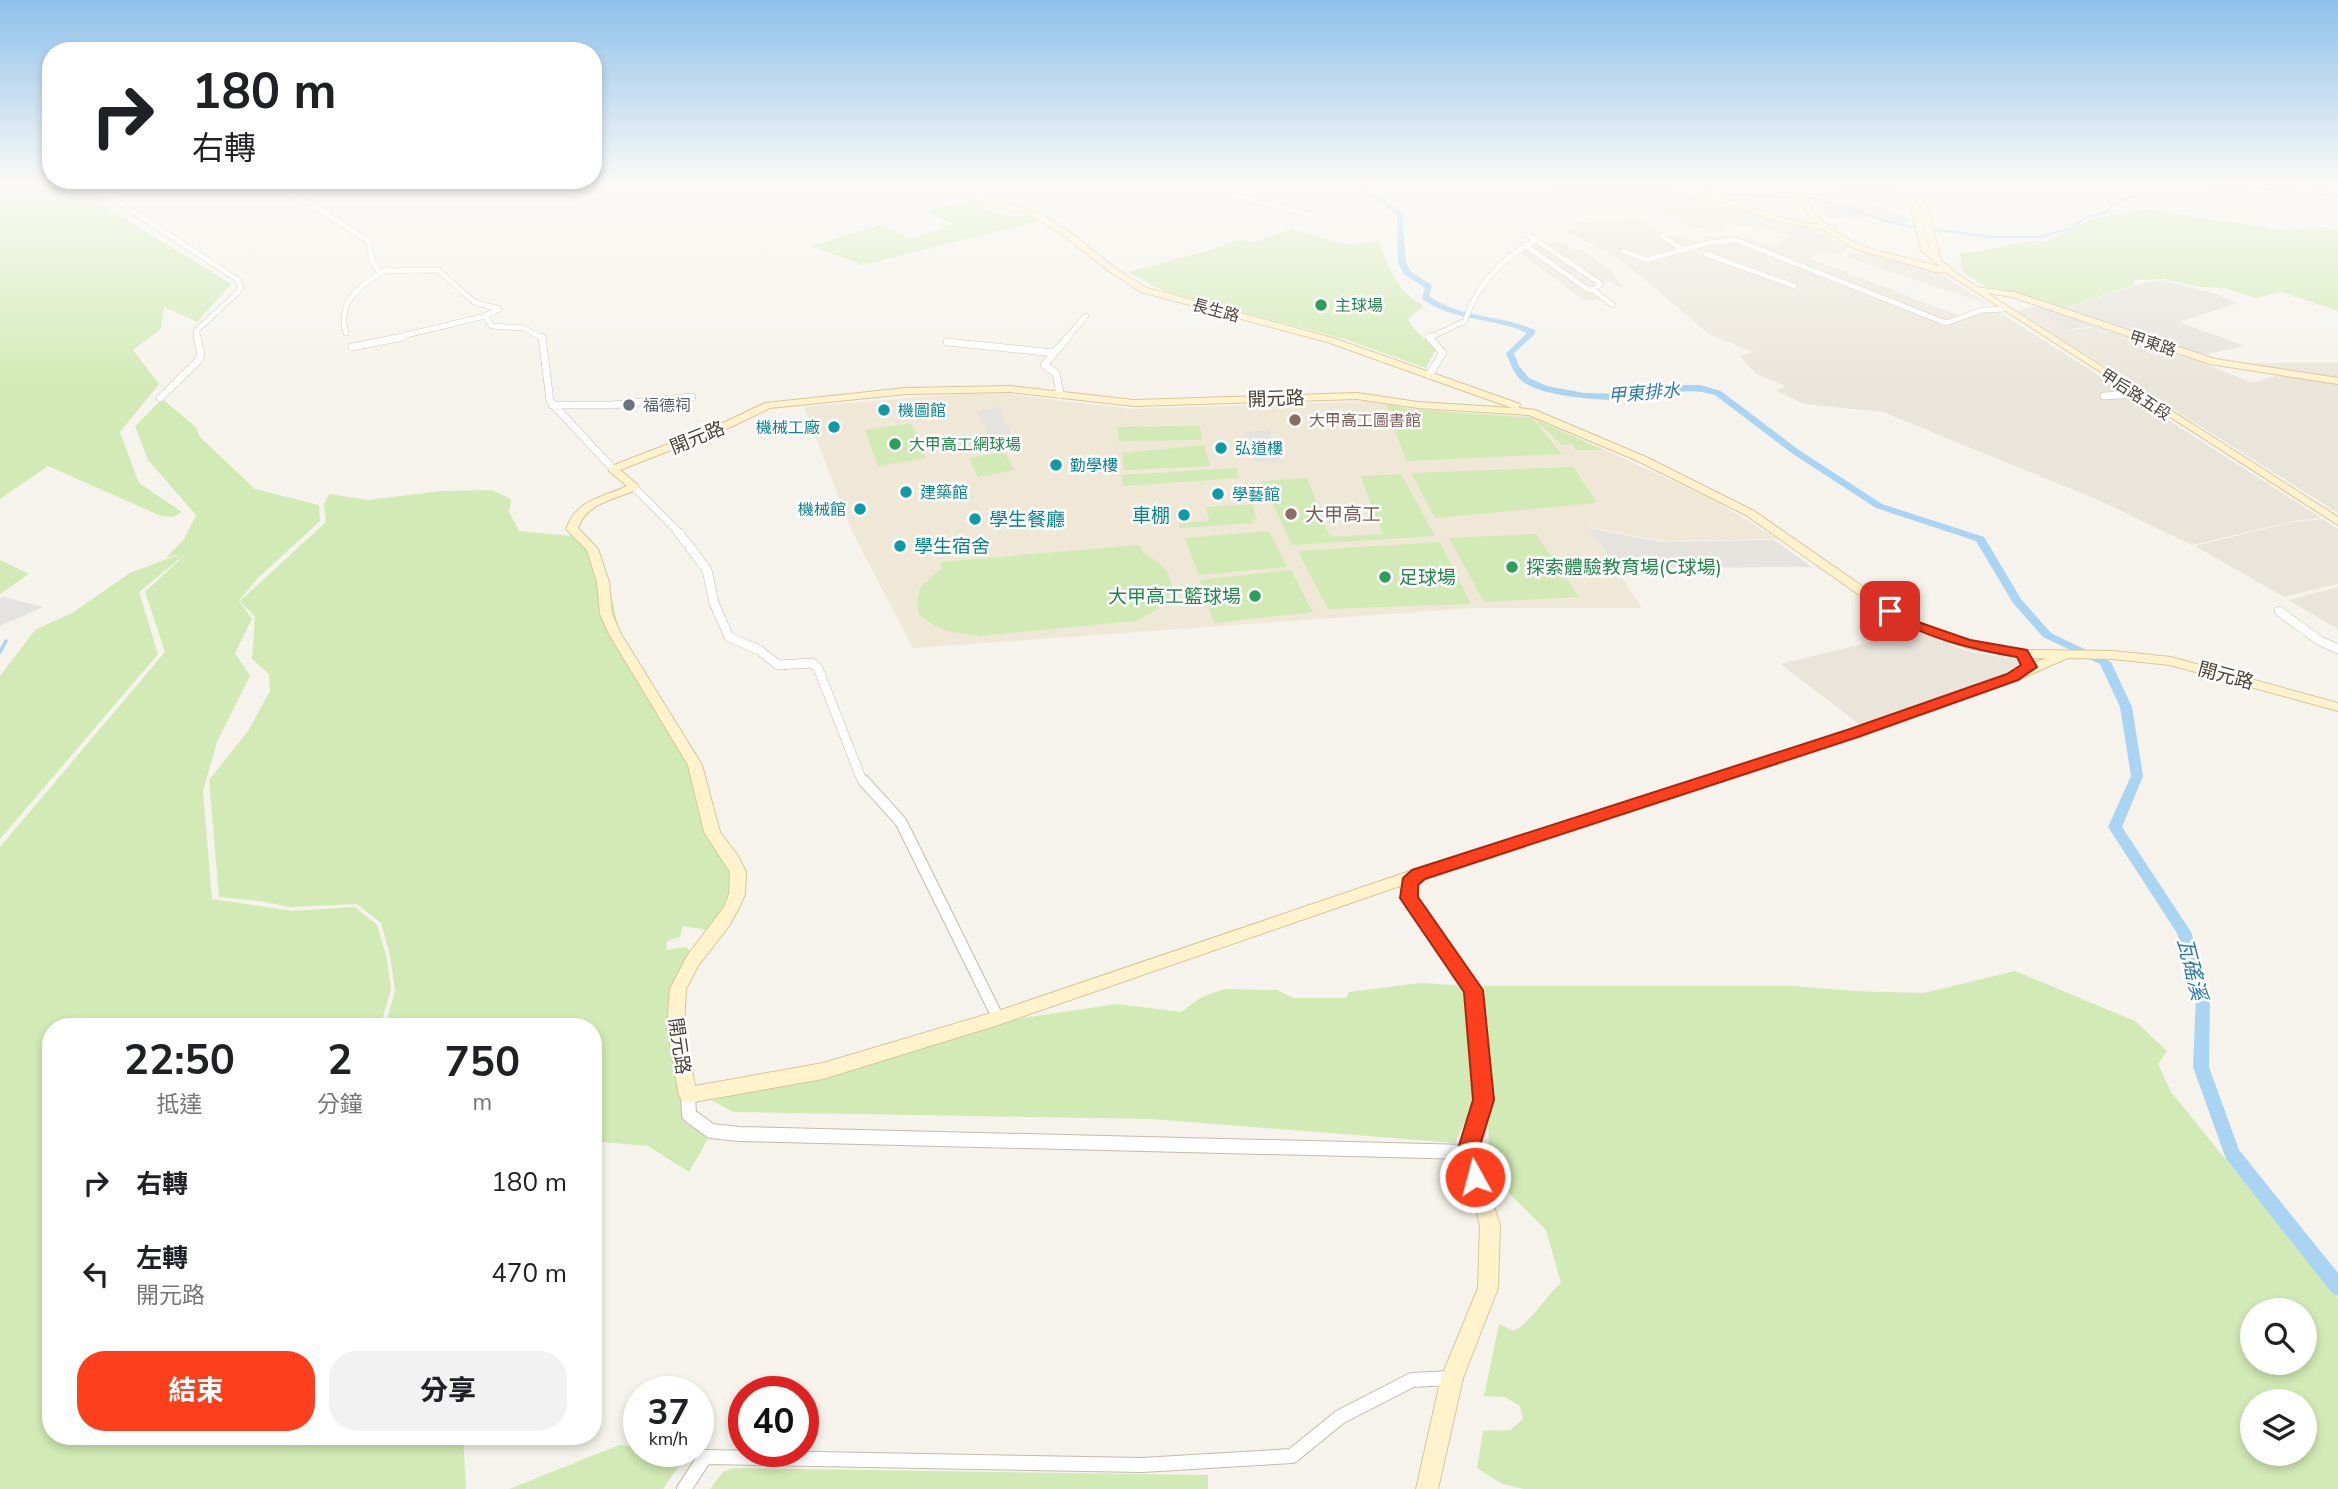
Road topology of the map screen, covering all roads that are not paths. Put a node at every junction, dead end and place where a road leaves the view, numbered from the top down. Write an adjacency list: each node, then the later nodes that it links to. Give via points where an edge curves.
1 (192, 251): 36 (street, via 241,286 196,331 198,361)
2 (370, 251): 17 (street, via 379,271)
3 (1089, 251): 30 (street, 長生路, via 1144,290 1330,340)
4 (1516, 251): 30 (street, via 1475,295 1465,321 1428,337 1443,353)
5 (1534, 251): 21 (street)
6 (1553, 251): 21 (street, via 1601,284)
7 (1624, 251): 8 (street, via 1646,260)
8 (1674, 251)
9 (1765, 251): 23 (street, via 1946,323 1982,310)
10 (1881, 251): 16 (street)
11 (1900, 251): 15 (street)
12 (1929, 251): 15 (street)
13 (1933, 251): 15 (street)
14 (1706, 254): 19 (street)
15 (1934, 256): 16 (street); 18 (street, 甲后路五段)
16 (1908, 259): 18 (street)
17 (386, 270): 24 (street, via 438,270 474,302 499,309); 26 (street, via 366,280 342,310 340,321)
18 (1953, 275): 20 (street, 甲后路五段)
19 (1794, 286)
20 (1971, 288): 23 (street, 甲后路五段); 31 (street, 甲東路, via 2014,295 2213,362)
21 (1593, 290): 22 (street)
22 (1613, 305)
23 (2004, 309): 32 (street, 甲后路五段)
24 (485, 316): 28 (street); 37 (street, via 492,326 531,329 542,337)
25 (1086, 316): 29 (street)
26 (346, 332)
27 (947, 342): 29 (street)
28 (352, 347)
29 (1054, 352): 33 (street, via 1044,365 1056,373)
30 (1429, 375): 38 (street, 長生路)
31 (2338, 381)
32 (2137, 394): 34 (street); 41 (street, 甲后路五段)
33 (1060, 395): 38 (street, 開元路, via 1134,403 1357,396); 39 (street, 開元路, via 944,389 778,403)
34 (2104, 396)
35 (692, 397): 37 (street)
36 (160, 398)
37 (552, 405): 39 (street)
38 (1531, 412): 44 (street, 開元路, via 1642,459 1749,513 1916,626 1968,644)
39 (613, 469): 40 (street)
40 (634, 487): 49 (street, via 699,556 729,637 759,650 778,666 812,663 818,668 861,778 901,822); 50 (street, 開元路, via 587,504 572,529 592,549 615,634 695,765 712,832 739,875 729,911 691,962 678,989 674,1012)
41 (2338, 522)
42 (2278, 611): 43 (street)
43 (2338, 649)
44 (2022, 653): 45 (street, 開元路); 46 (street)
45 (2072, 655): 46 (street, 開元路); 47 (street, 開元路, via 2113,654 2202,668)
46 (2028, 670): 48 (street, 開元路, via 1852,734)
47 (2338, 707)
48 (1419, 874): 49 (street, 開元路); 51 (street, via 1408,885 1409,898 1474,990 1483,1100)
49 (998, 1018): 50 (street, 開元路, via 823,1071)
50 (688, 1095): 51 (street, via 689,1115 711,1131 739,1134)
51 (1468, 1152): 52 (street, via 1490,1225 1488,1288)
52 (1452, 1378): 53 (street, via 1412,1380 1340,1417 1292,1456 1142,1465 705,1457); 54 (street)
53 (684, 1489)
54 (1427, 1489)

